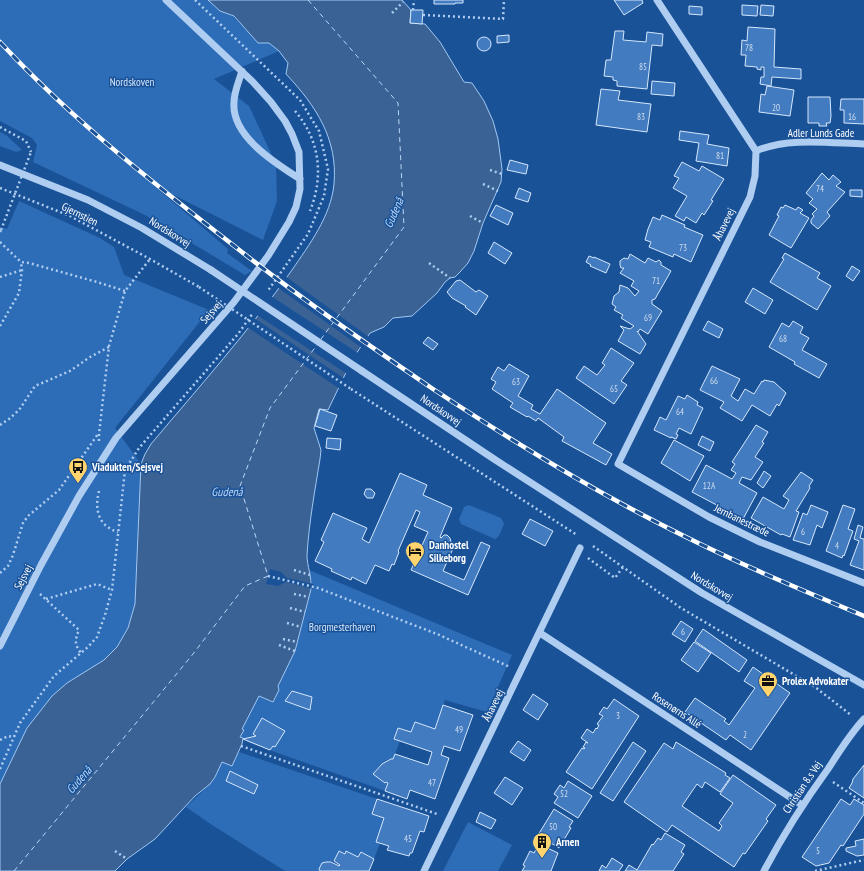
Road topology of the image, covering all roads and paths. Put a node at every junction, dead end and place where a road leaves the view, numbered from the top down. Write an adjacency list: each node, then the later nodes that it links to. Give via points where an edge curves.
1 (166, 0): 10 (street, Sejsvej)
2 (195, 0): 32 (path, via 300,100 319,131 328,169 324,196 308,234)
3 (414, 0): 7 (path)
4 (504, 0): 9 (path, via 503,19)
5 (657, 0): 13 (street)
6 (404, 2): 8 (path)
7 (413, 10)
8 (392, 12)
9 (422, 15)
10 (242, 71): 17 (street, Sejsvej, via 271,102 292,134 299,152); 17 (street, via 234,101 234,114 240,126 248,139 266,156)
11 (0, 126): 23 (path, bridge, via 26,141 31,152)
12 (864, 144): 13 (street, Adler Lunds Gade, via 794,142 766,146)
13 (756, 152): 39 (street, Åhavevej, via 755,176 750,197)
14 (0, 165): 70 (street, Nordskovvej, bridge, via 95,204 142,228 211,270 494,459 702,593)
15 (490, 170): 16 (path)
16 (502, 174)
17 (300, 179): 38 (street, Sejsvej, via 296,207 268,256 234,302 116,438)
18 (483, 184): 20 (path)
19 (0, 188): 25 (path, Gjernstien, via 70,216)
20 (498, 191)
21 (470, 216): 22 (path)
22 (483, 223)
23 (0, 231)
24 (0, 242): 26 (path)
25 (150, 259): 31 (path); 44 (path, Gjernstien, bridge, via 199,287)
26 (22, 262): 28 (path); 31 (path)
27 (429, 263): 30 (path)
28 (22, 270): 29 (path); 34 (path, via 19,293)
29 (0, 277)
30 (450, 278)
31 (125, 291): 35 (path)
32 (264, 296)
33 (255, 309): 40 (path, via 238,334 139,448)
34 (0, 326)
35 (109, 346): 36 (path, via 70,371 35,386 19,410); 37 (path)
36 (0, 425)
37 (98, 434): 38 (path); 49 (path, via 59,490 23,523 8,566)
38 (101, 462): 53 (street, Sejsvej, via 79,496)
39 (618, 464): 52 (street, Jernbanestræde, via 709,517 760,542)
40 (125, 470): 41 (path, via 116,467); 43 (path)
41 (110, 472)
42 (100, 486): 43 (path, via 97,512 110,530)
43 (118, 532): 54 (path)
44 (579, 537)
45 (592, 545): 47 (path)
46 (580, 550): 47 (path, via 615,578); 62 (street, Åhavevej)
47 (623, 567): 71 (path, via 681,608 815,686)
48 (294, 570): 50 (path)
49 (0, 573)
50 (310, 575)
51 (268, 576): 69 (path, via 318,588 438,634)
52 (864, 583)
53 (31, 586): 57 (path); 66 (street, Sejsvej)
54 (112, 590): 57 (path, via 98,584); 68 (path, via 97,637)
55 (294, 594): 56 (path)
56 (309, 597)
57 (46, 599): 68 (path, via 79,630 75,641)
58 (290, 608): 59 (path)
59 (305, 612)
60 (287, 623): 61 (path)
61 (301, 627)
62 (540, 634): 69 (street, Åhavevej); 78 (street, Rosenørns Allé)
63 (283, 639): 64 (path)
64 (298, 642)
65 (279, 645): 67 (path)
66 (0, 646)
67 (295, 651)
68 (81, 653): 72 (path, via 54,676 20,723)
69 (521, 672): 79 (street, Åhavevej)
70 (864, 685)
71 (862, 721): 76 (street, Christian 8.s Vej)
72 (13, 738): 73 (path, via 8,736); 75 (path)
73 (0, 740)
74 (241, 746): 79 (path)
75 (0, 769)
76 (823, 775): 77 (path); 78 (street, Christian 8.s Vej)
77 (864, 803)
78 (802, 805): 84 (street, Christian 8.s Vej)
79 (449, 818): 83 (street, Åhavevej)
80 (115, 851): 81 (path)
81 (127, 859)
82 (864, 860): 85 (path)
83 (424, 871)
84 (764, 871)
85 (815, 871)

